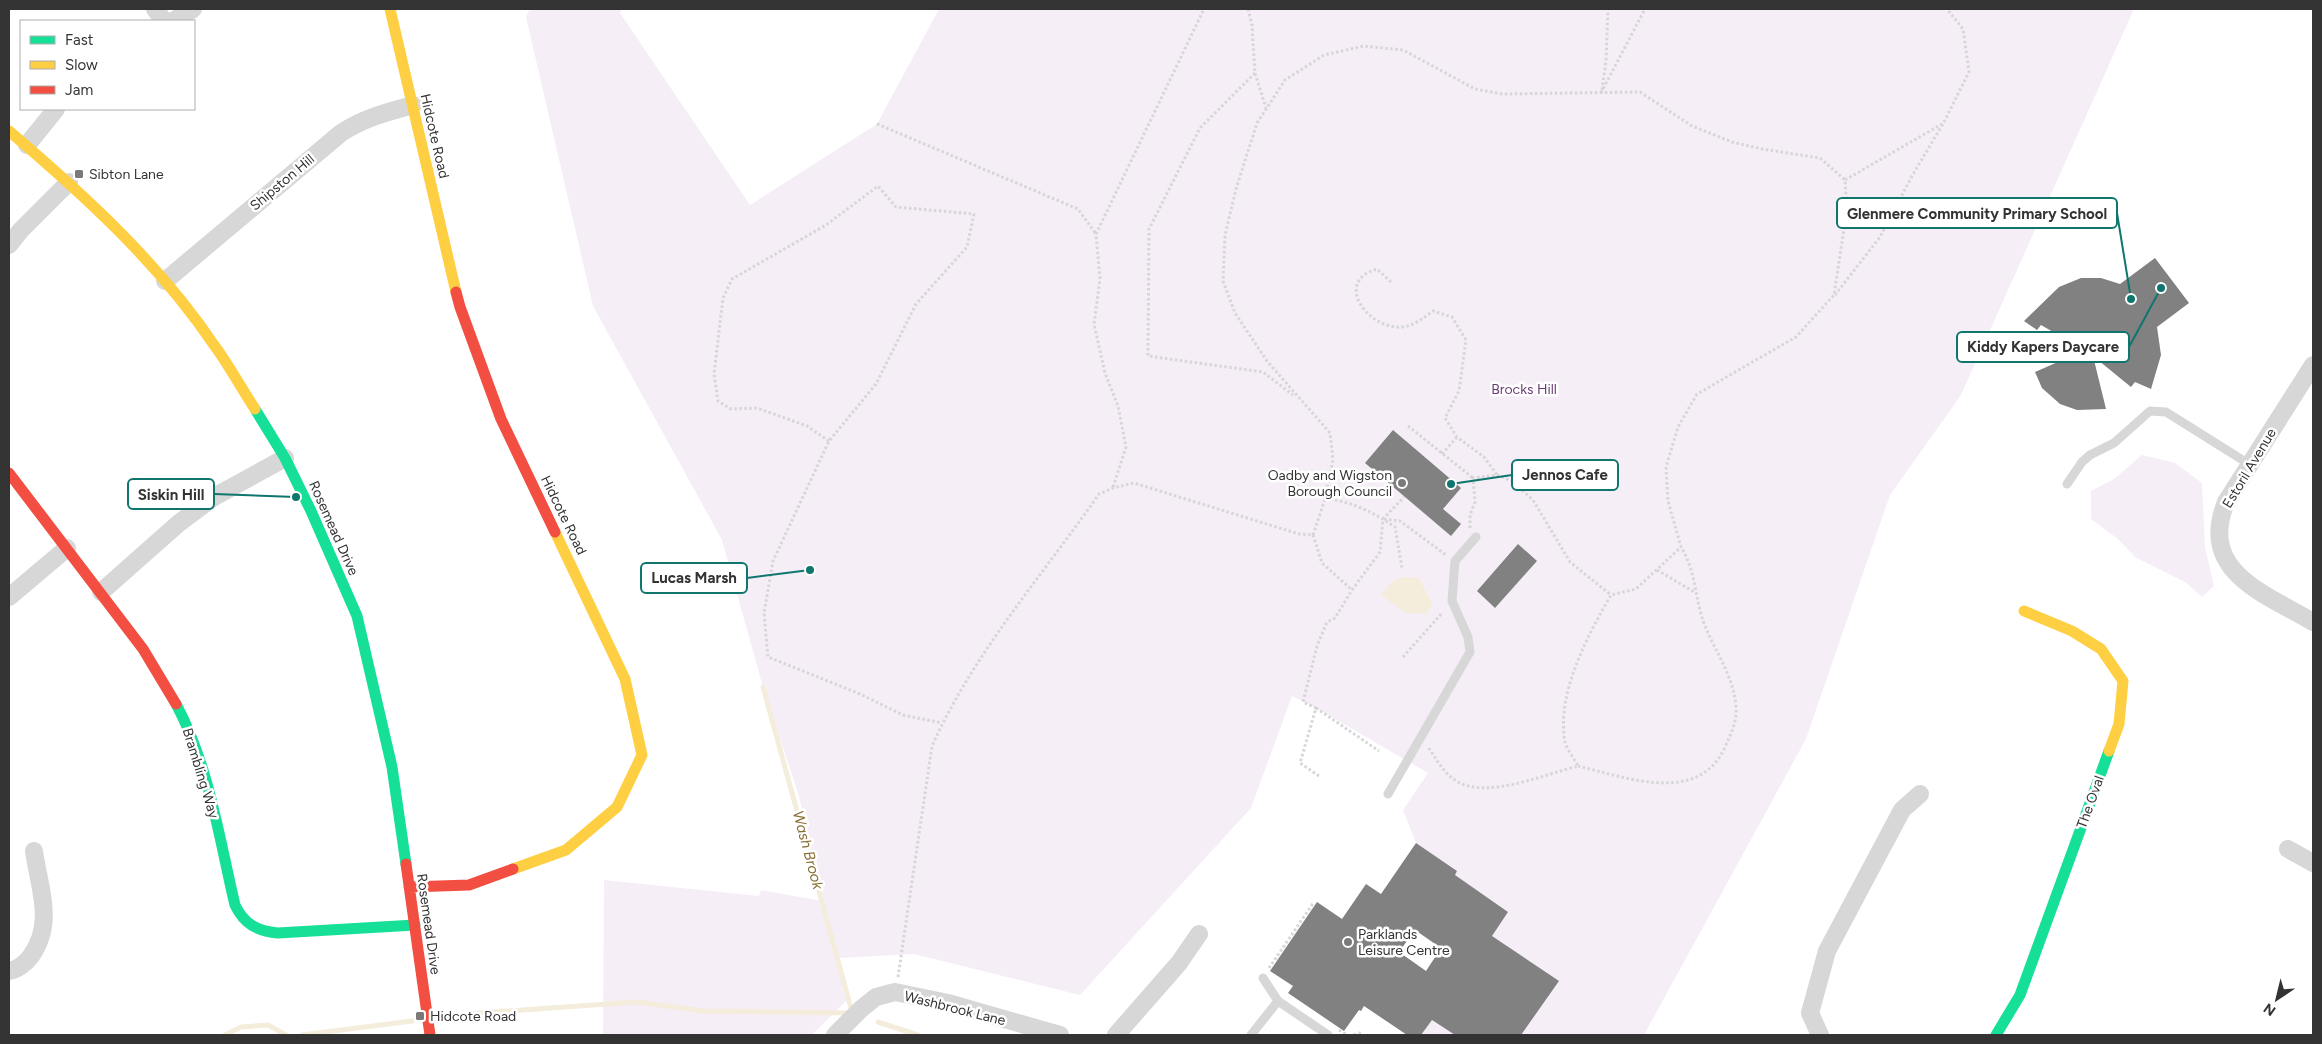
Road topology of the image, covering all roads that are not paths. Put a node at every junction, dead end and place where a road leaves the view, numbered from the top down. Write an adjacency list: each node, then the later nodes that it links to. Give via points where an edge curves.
1 (155, 9): 4 (street)
2 (192, 9): 5 (street)
3 (390, 9): 6 (street, Hidcote Road)
4 (163, 20)
5 (175, 20)
6 (413, 105): 12 (street, Shipston Hill, via 358,122 341,133); 29 (street, Hidcote Road, via 460,306 501,419 626,679 642,755 617,807 566,850 469,886)
7 (55, 110): 9 (street)
8 (9, 131): 9 (street, Rosemead Drive)
9 (27, 145): 10 (street, Rosemead Drive)
10 (69, 182): 11 (street); 12 (street, Rosemead Drive, via 122,233)
11 (9, 245)
12 (165, 281): 14 (street, Rosemead Drive, via 214,344)
13 (2313, 366): 15 (street, Estoril Avenue)
14 (285, 458): 20 (street, via 214,497 178,523); 29 (street, Rosemead Drive, via 358,616 392,767)
15 (2249, 464): 17 (lane, via 2166,412 2150,411 2114,443 2082,462); 23 (street, Estoril Avenue, via 2219,520 2218,539 2224,557 2234,572)
16 (9, 473): 19 (street, Brambling Way)
17 (2067, 484)
18 (1476, 537): 24 (lane, via 1455,561 1452,602 1468,637 1470,652)
19 (67, 548): 20 (street, Brambling Way); 21 (street)
20 (101, 592): 30 (street, Brambling Way, via 143,649 190,730 240,918 249,927 263,933)
21 (9, 597)
22 (2024, 611): 42 (street, The Oval, via 2072,631 2101,649 2123,681 2118,724 2020,995)
23 (2313, 622)
24 (1388, 794)
25 (1920, 794): 41 (street, via 1902,810 1827,951 1810,1012)
26 (2288, 849): 28 (street)
27 (34, 851): 32 (street, via 46,915 43,931 27,961)
28 (2313, 863)
29 (409, 887): 30 (street, Rosemead Drive)
30 (415, 926): 35 (street, Rosemead Drive)
31 (1199, 934): 38 (street, via 1179,963)
32 (9, 971)
33 (1263, 978): 34 (lane)
34 (1278, 1002): 39 (lane); 40 (lane)
35 (430, 1035)
36 (835, 1035): 37 (street, Washbrook Lane, via 876,997 895,992 948,1003)
37 (1060, 1035)
38 (1116, 1035)
39 (1251, 1035)
40 (1328, 1035)
41 (1820, 1035)
42 (1996, 1035)

